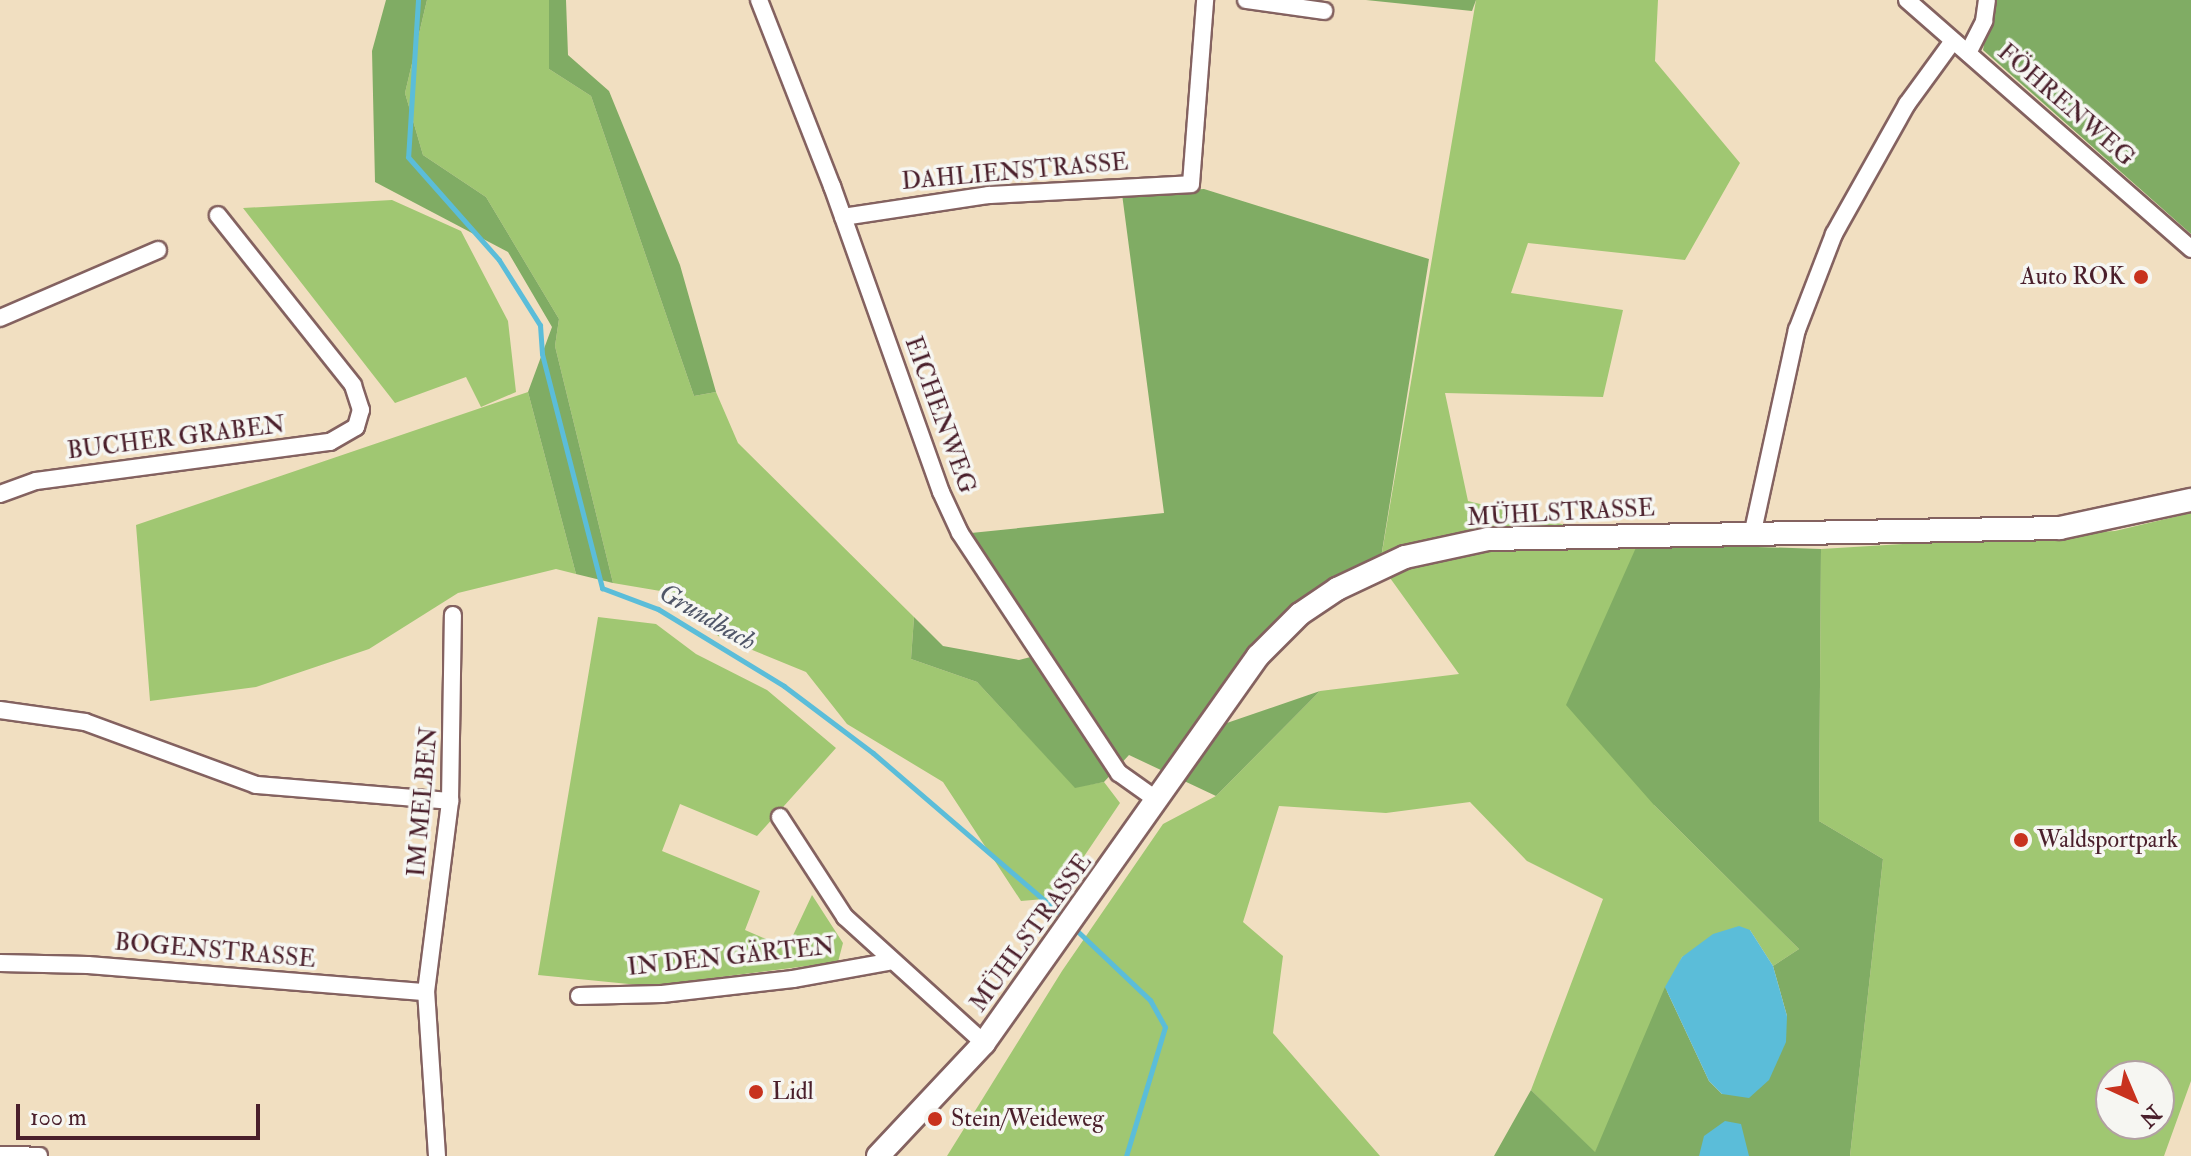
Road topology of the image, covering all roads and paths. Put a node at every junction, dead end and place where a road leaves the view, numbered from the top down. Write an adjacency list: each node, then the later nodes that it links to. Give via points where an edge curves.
1 (759, 0): 10 (street, EICHENWEG)
2 (1205, 0): 10 (street, DAHLIENSTRASSE, via 1191,184 989,195)
3 (1246, 0): 6 (street)
4 (1907, 0): 7 (street, FÖHRENWEG)
5 (1987, 0): 8 (street, via 1984,21)
6 (1324, 11)
7 (1953, 41): 8 (street, FÖHRENWEG); 16 (street, via 1907,104 1834,234 1797,330)
8 (1968, 53): 11 (street, FÖHRENWEG)
9 (218, 215): 14 (street, BUCHER GRABEN, via 353,385 361,410 356,427 330,442 36,481)
10 (843, 217): 19 (street, EICHENWEG, via 960,533 1119,773)
11 (2191, 249)
12 (158, 250): 13 (street)
13 (0, 318)
14 (0, 494)
15 (2191, 500): 16 (street, MÜHLSTRASSE, via 2060,528)
16 (1753, 531): 19 (street, MÜHLSTRASSE, via 1488,539 1405,557 1337,589 1300,614 1258,656)
17 (453, 615): 20 (street, IM MELBEN)
18 (0, 710): 20 (street, via 85,722 256,785)
19 (1157, 800): 26 (street, MÜHLSTRASSE)
20 (450, 801): 24 (street, IM MELBEN)
21 (780, 817): 22 (street, via 845,917)
22 (888, 962): 25 (street, IN DEN GÄRTEN, via 780,981); 26 (street)
23 (0, 963): 24 (street, BOGENSTRASSE)
24 (426, 992): 29 (street, IM MELBEN)
25 (579, 996)
26 (984, 1043): 30 (street, MÜHLSTRASSE)
27 (0, 1155): 28 (street)
28 (39, 1156)
29 (437, 1156)
30 (878, 1156)

